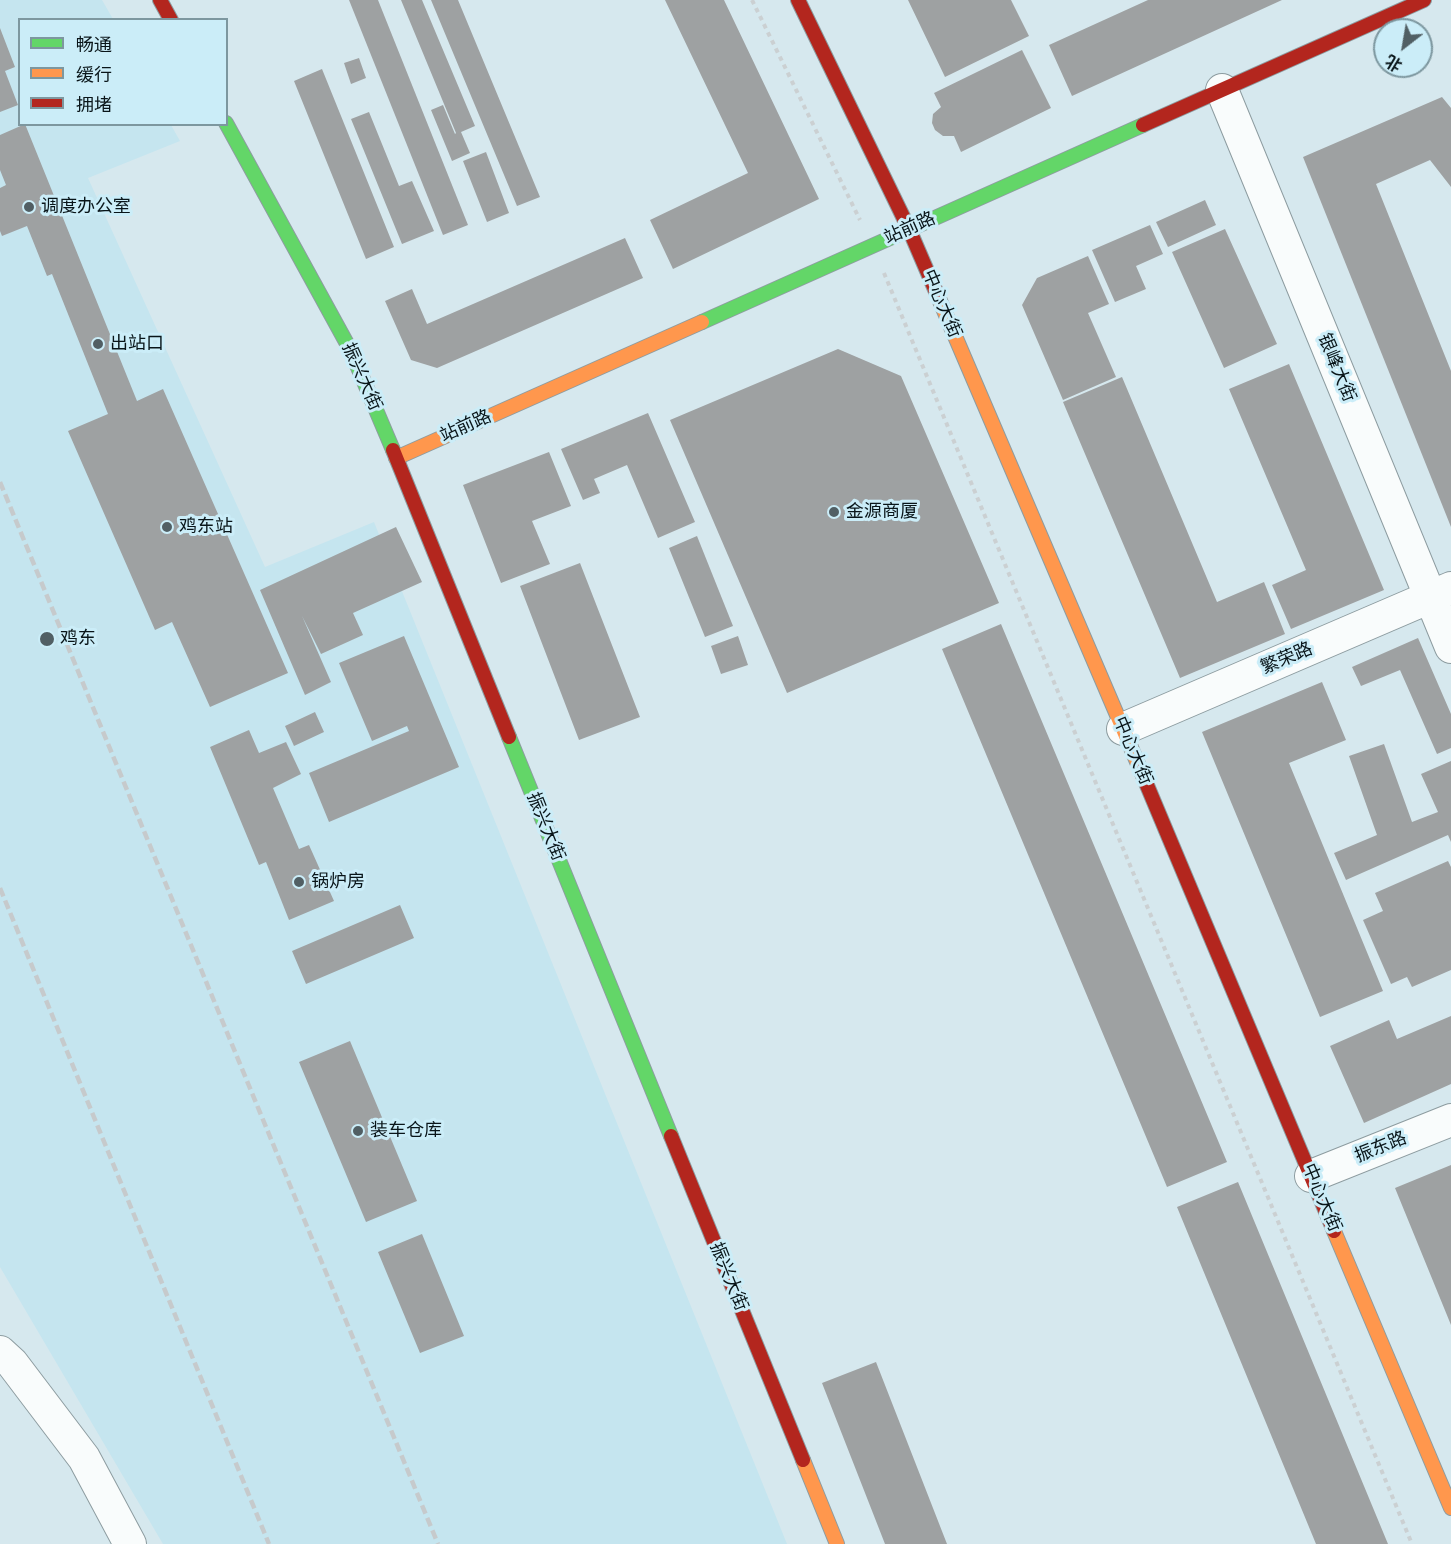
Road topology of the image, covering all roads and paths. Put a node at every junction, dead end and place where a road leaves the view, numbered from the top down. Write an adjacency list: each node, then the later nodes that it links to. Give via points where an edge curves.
1 (160, 0): 5 (street)
2 (752, 0): 9 (path)
3 (798, 0): 8 (street, 中心大街)
4 (1424, 0): 6 (street, 站前路)
5 (170, 18)
6 (1222, 90): 8 (street, 站前路); 11 (street, 银峰大街)
7 (228, 126): 10 (street, 振兴大街, via 351,351)
8 (909, 229): 9 (street, 站前路); 13 (street, 中心大街)
9 (872, 246): 10 (street, 站前路); 20 (path)
10 (396, 458): 19 (street, 振兴大街)
11 (1441, 593): 12 (street, 银峰大街); 13 (street, 繁荣路)
12 (1451, 647)
13 (1123, 729): 15 (street, 中心大街)
14 (1451, 1120): 15 (street, 振东路)
15 (1311, 1176): 17 (street, 中心大街)
16 (0, 1352): 18 (street, via 84,1458)
17 (1451, 1508)
18 (130, 1544)
19 (837, 1544)
20 (1412, 1544)

